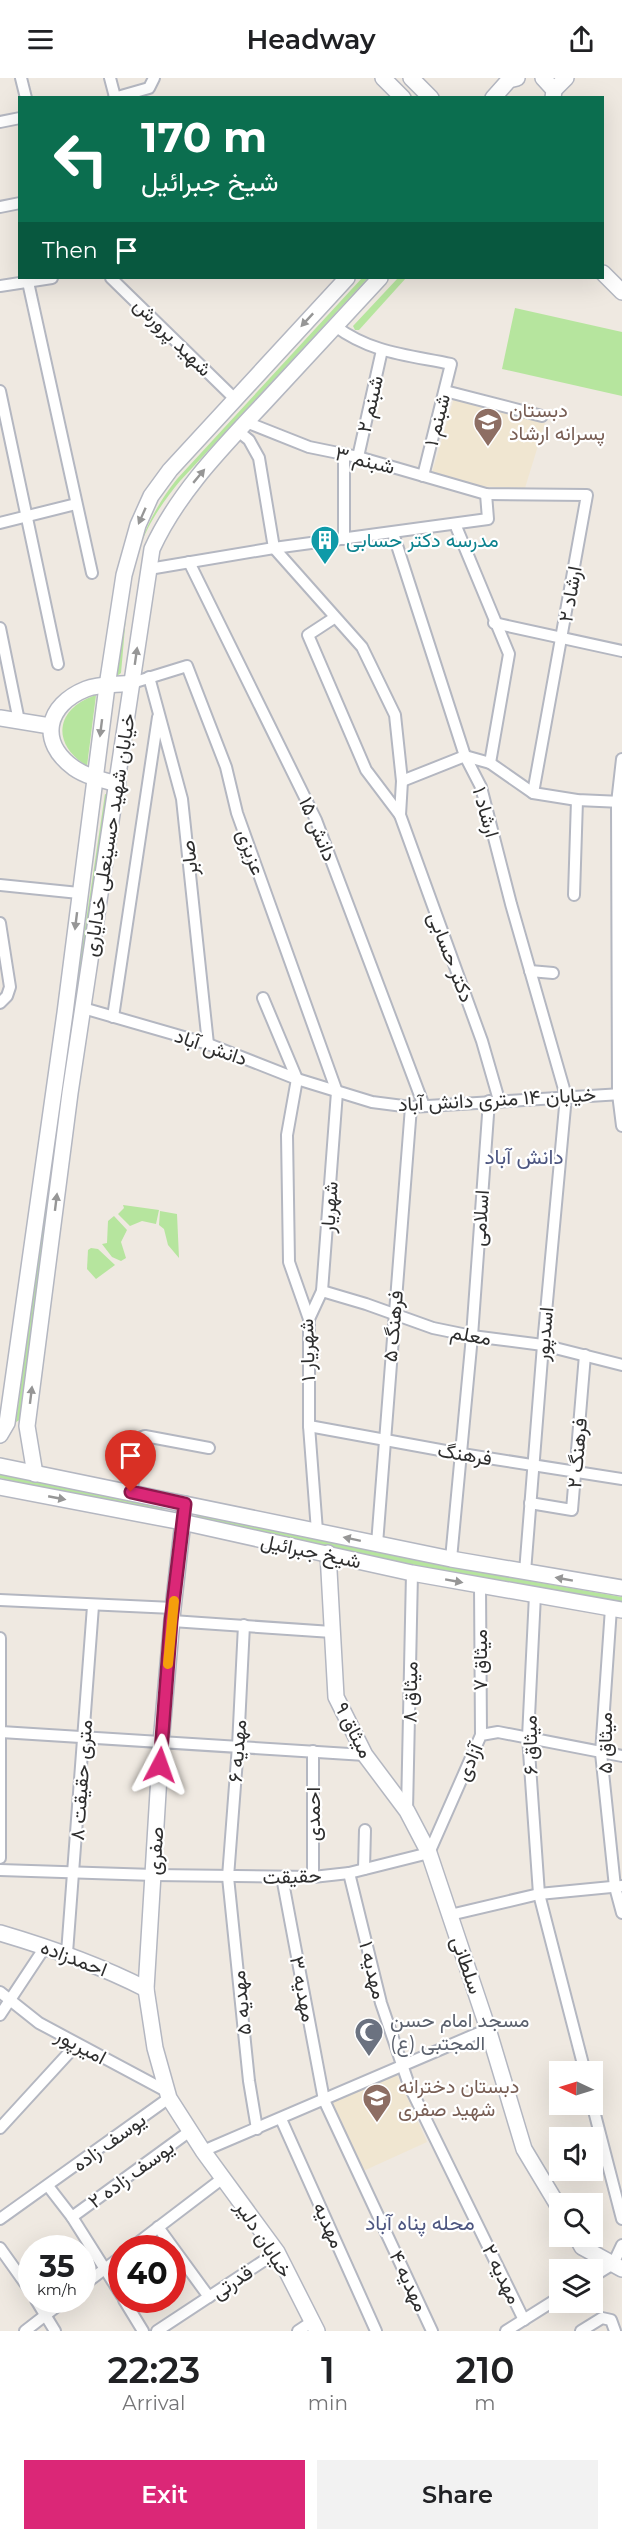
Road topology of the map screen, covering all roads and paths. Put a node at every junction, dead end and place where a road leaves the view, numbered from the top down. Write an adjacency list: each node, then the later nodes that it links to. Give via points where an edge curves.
1 (21, 78): 10 (street)
2 (110, 78): 11 (street)
3 (154, 78): 12 (street, via 149,88)
4 (383, 78): 13 (street)
5 (411, 78): 14 (street)
6 (517, 78): 15 (street, via 509,80)
7 (543, 78): 9 (street)
8 (566, 78): 9 (street)
9 (554, 94)
10 (26, 96)
11 (114, 96)
12 (118, 96)
13 (402, 96)
14 (429, 96)
15 (495, 96)
16 (18, 118): 17 (street)
17 (0, 122)
18 (18, 203): 19 (street)
19 (0, 207)
20 (604, 274): 27 (street)
21 (46, 279): 25 (street)
22 (112, 279): 32 (street, شهید پرورش)
23 (346, 279): 32 (street, خیابان شهید حسینعلی خدایاری, one-way to 32)
24 (379, 279): 28 (street, خیابان شهید حسینعلی خدایاری)
25 (28, 282): 26 (street); 39 (street)
26 (0, 286)
27 (622, 292)
28 (335, 326): 29 (street, via 354,340); 34 (street, خیابان شهید حسینعلی خدایاری)
29 (382, 350): 31 (street, شبنم ۱, via 451,364); 36 (street, شبنم ۲)
30 (0, 391): 40 (street)
31 (445, 391): 33 (street); 37 (street, شبنم ۱)
32 (234, 398): 57 (street, خیابان شهید حسینعلی خدایاری, one-way to 57, via 170,470 151,496 138,525 124,575)
33 (542, 416)
34 (242, 427): 35 (street, شبنم ۳); 45 (street, via 259,458); 47 (street, خیابان شهید حسینعلی خدایاری, one-way to 34, via 152,549 175,507)
35 (344, 454): 36 (street, شبنم ۳); 44 (street)
36 (358, 458): 37 (street, شبنم ۳)
37 (423, 476): 38 (street, شبنم ۳)
38 (486, 494): 42 (street, via 488,519); 52 (street, ارشاد ۲, via 587,495)
39 (76, 504): 40 (street); 48 (street)
40 (27, 516): 41 (street); 54 (street)
41 (0, 523)
42 (455, 524): 43 (street); 50 (street)
43 (393, 533): 44 (street); 62 (street, ارشاد ۱)
44 (344, 539): 45 (street)
45 (274, 548): 46 (street); 49 (street, دکتر حسابی)
46 (189, 562): 47 (street); 88 (street, دانش ۱۵, via 316,820)
47 (149, 569): 56 (street, خیابان شهید حسینعلی خدایاری, one-way to 47)
48 (92, 573)
49 (334, 618): 66 (street, دکتر حسابی, via 362,647 395,715); 71 (street, دکتر حسابی, via 308,635 366,771)
50 (494, 623): 52 (street); 64 (street, via 509,654)
51 (0, 628): 60 (street)
52 (562, 638): 53 (street); 68 (street, ارشاد ۲)
53 (622, 651)
54 (58, 664)
55 (149, 677): 56 (street, عزیزی); 58 (street, صابر); 84 (street, عزیزی, via 187,666 226,767 237,813)
56 (132, 683): 57 (street); 67 (street, خیابان شهید حسینعلی خدایاری)
57 (106, 686): 61 (street, via 91,687 67,700 53,715); 65 (street, خیابان شهید حسینعلی خدایاری, one-way to 65)
58 (159, 714): 81 (street); 82 (street, صابر, via 182,799)
59 (0, 718): 60 (street)
60 (19, 721): 61 (street)
61 (50, 726): 65 (street, via 68,763)
62 (465, 756): 64 (street); 66 (street); 76 (street, ارشاد ۱, via 481,787)
63 (622, 759): 70 (street)
64 (490, 763): 68 (street)
65 (95, 778): 67 (street); 73 (street, خیابان شهید حسینعلی خدایاری)
66 (402, 781): 71 (street, دکتر حسابی)
67 (118, 784): 80 (street, خیابان شهید حسینعلی خدایاری)
68 (533, 793): 69 (street)
69 (577, 800): 70 (street); 74 (street)
70 (620, 802): 85 (street)
71 (400, 815): 87 (street, دکتر حسابی, via 482,1041)
72 (0, 885): 73 (street)
73 (80, 893): 100 (street, خیابان شهید حسینعلی خدایاری, one-way to 100)
74 (574, 896)
75 (0, 923): 79 (street, via 10,987)
76 (530, 971): 77 (street); 86 (street, ارشاد ۱)
77 (553, 973)
78 (263, 998): 83 (street)
79 (0, 1002)
80 (83, 1008): 81 (street, دانش آباد); 98 (street, خیابان شهید حسینعلی خدایاری, one-way to 80)
81 (113, 1017): 82 (street, دانش آباد)
82 (208, 1044): 83 (street, دانش آباد)
83 (297, 1079): 84 (street, دانش آباد); 93 (street, شهریار ۱, via 287,1135 289,1262)
84 (337, 1092): 89 (street, خیابان ۱۴ متری دانش آباد); 91 (street, شهریار)
85 (620, 1094): 86 (street, خیابان ۱۴ متری دانش آباد); 90 (street)
86 (566, 1096): 87 (street, خیابان ۱۴ متری دانش آباد); 95 (street, اسدپور)
87 (494, 1100): 88 (street, خیابان ۱۴ متری دانش آباد); 94 (street, اسلامی)
88 (424, 1106): 89 (street, خیابان ۱۴ متری دانش آباد)
89 (411, 1107): 92 (street, فرهنگ ۵)
90 (622, 1126)
91 (322, 1291): 92 (street, معلم); 93 (street, شهریار)
92 (393, 1314): 94 (street, معلم); 101 (street, فرهنگ ۵)
93 (309, 1319): 99 (street, شهریار ۱)
94 (472, 1336): 95 (street, معلم); 103 (street, اسلامی)
95 (543, 1346): 96 (street, معلم); 105 (street, اسدپور)
96 (585, 1355): 97 (street, معلم); 106 (street, فرهنگ ۲)
97 (622, 1365)
98 (27, 1426): 100 (street); 107 (street, خیابان شهید حسینعلی خدایاری)
99 (309, 1426): 101 (street, فرهنگ); 114 (street, شهریار ۱)
100 (4, 1429)
101 (384, 1440): 103 (street, فرهنگ); 115 (street, فرهنگ ۵)
102 (209, 1448): 110 (street, via 142,1437)
103 (462, 1454): 105 (street, فرهنگ); 117 (street, اسلامی)
104 (0, 1466): 107 (street, شیخ جبرائیل)
105 (534, 1466): 106 (street, فرهنگ); 111 (street, اسدپور)
106 (575, 1472): 108 (street, فرهنگ); 111 (street, فرهنگ ۲, via 572,1509)
107 (35, 1474): 110 (street, شیخ جبرائیل)
108 (622, 1479)
109 (0, 1487): 113 (street, شیخ جبرائیل, one-way to 113)
110 (131, 1492): 112 (street, شیخ جبرائیل)
111 (530, 1503): 118 (street, اسدپور)
112 (185, 1504): 113 (street, صفری); 114 (street, شیخ جبرائیل)
113 (182, 1522): 116 (street, شیخ جبرائیل); 126 (street, صفری)
114 (317, 1531): 115 (street, شیخ جبرائیل, one-way to 114)
115 (378, 1544): 117 (street, شیخ جبرائیل)
116 (328, 1553): 119 (street, شیخ جبرائیل); 128 (street, میثاق ۹)
117 (451, 1559): 118 (street, شیخ جبرائیل)
118 (525, 1572): 121 (street, شیخ جبرائیل, one-way to 118)
119 (412, 1573): 120 (street, شیخ جبرائیل, one-way to 120); 140 (street, میثاق ۸)
120 (480, 1586): 122 (street, شیخ جبرائیل); 131 (street, میثاق ۷)
121 (622, 1588)
122 (535, 1595): 125 (street, شیخ جبرائیل); 132 (street, میثاق ۶)
123 (0, 1600): 124 (street)
124 (93, 1606): 126 (street); 133 (street, ۸ متری حقیقت)
125 (617, 1609): 137 (street, میثاق ۵)
126 (172, 1615): 127 (street); 134 (street, صفری)
127 (244, 1625): 128 (street); 135 (street, مهدیه ۶)
128 (332, 1632): 138 (street, میثاق ۹, via 336,1697)
129 (0, 1638): 130 (street)
130 (1, 1732): 133 (street); 141 (street)
131 (481, 1735): 132 (street, آزادی, via 498,1732); 143 (street, آزادی)
132 (528, 1737): 137 (street, آزادی); 154 (street, میثاق ۶)
133 (84, 1738): 134 (street); 147 (street, ۸ متری حقیقت)
134 (161, 1743): 135 (street); 149 (street, صفری)
135 (238, 1746): 136 (street); 151 (street, مهدیه ۶)
136 (313, 1750): 138 (street); 150 (street, احمدی)
137 (601, 1753): 139 (street, آزادی); 153 (street, میثاق ۵)
138 (365, 1755): 140 (street, میثاق ۹)
139 (622, 1756)
140 (407, 1811): 143 (street, میثاق ۹)
141 (0, 1818): 144 (street)
142 (365, 1830): 145 (street)
143 (429, 1853): 145 (street, حقیقت); 156 (street, سلطانی)
144 (0, 1858)
145 (364, 1869): 148 (street, حقیقت)
146 (0, 1870): 147 (street, حقیقت)
147 (74, 1873): 149 (street, حقیقت); 159 (street, ۸ متری حقیقت)
148 (349, 1873): 150 (street, حقیقت); 167 (street, مهدیه ۱)
149 (154, 1875): 151 (street, حقیقت); 160 (street, صفری)
150 (313, 1876): 152 (street, حقیقت)
151 (228, 1877): 152 (street, حقیقت); 173 (street, مهدیه ۵)
152 (282, 1877): 169 (street, مهدیه ۳)
153 (619, 1886): 154 (street); 155 (street, میثاق ۵)
154 (539, 1894): 156 (street); 166 (street, میثاق ۶)
155 (622, 1913)
156 (450, 1915): 164 (street, سلطانی)
157 (0, 1933): 158 (street, احمدزاده)
158 (45, 1947): 159 (street, احمدزاده); 162 (street)
159 (67, 1953): 160 (street, احمدزاده)
160 (146, 1989): 168 (street, صفری, via 155,2048)
161 (0, 1992): 162 (street, امیرپور)
162 (10, 2001): 163 (street); 165 (street, امیرپور)
163 (0, 2015)
164 (488, 2029): 167 (street); 178 (street, سلطانی, via 524,2149)
165 (77, 2044): 168 (street, امیرپور); 172 (street)
166 (582, 2061)
167 (401, 2066): 169 (street); 201 (street, مهدیه ۲)
168 (168, 2095): 174 (street, صفری); 177 (street, یوسف زاده)
169 (324, 2100): 171 (street); 209 (street, مهدیه ۴)
170 (595, 2115): 181 (street)
171 (281, 2119): 173 (street); 208 (street, مهدیه)
172 (0, 2128)
173 (257, 2129): 175 (street)
174 (190, 2131): 175 (street, صفری); 179 (street, یوسف زاده ۲)
175 (203, 2151): 176 (street, خیابان دلیر)
176 (223, 2178): 182 (street); 187 (street, خیابان دلیر)
177 (48, 2186): 179 (street); 180 (street, یوسف زاده)
178 (550, 2193)
179 (72, 2217): 190 (street)
180 (0, 2219)
181 (622, 2219)
182 (158, 2227): 183 (street); 195 (street)
183 (148, 2235)
184 (622, 2245): 188 (street)
185 (582, 2247): 188 (street)
186 (0, 2248): 192 (street)
187 (277, 2252): 195 (street, قدرتی); 202 (street, خیابان دلیر)
188 (618, 2266): 191 (street)
189 (108, 2267): 190 (street)
190 (105, 2269): 193 (street); 194 (street)
191 (603, 2272)
192 (18, 2273)
193 (108, 2274)
194 (96, 2276)
195 (209, 2297): 206 (street, قدرتی)
196 (549, 2304): 201 (street)
197 (42, 2313): 200 (street)
198 (48, 2313): 200 (street)
199 (132, 2313): 205 (street)
200 (44, 2316): 203 (street); 204 (street)
201 (524, 2320): 210 (street)
202 (315, 2326): 207 (street)
203 (25, 2331)
204 (55, 2331)
205 (143, 2331)
206 (157, 2331)
207 (298, 2331)
208 (376, 2331)
209 (432, 2331)
210 (506, 2331)
211 (581, 2331): 212 (street, via 602,2318 610,2320)
212 (615, 2331)

